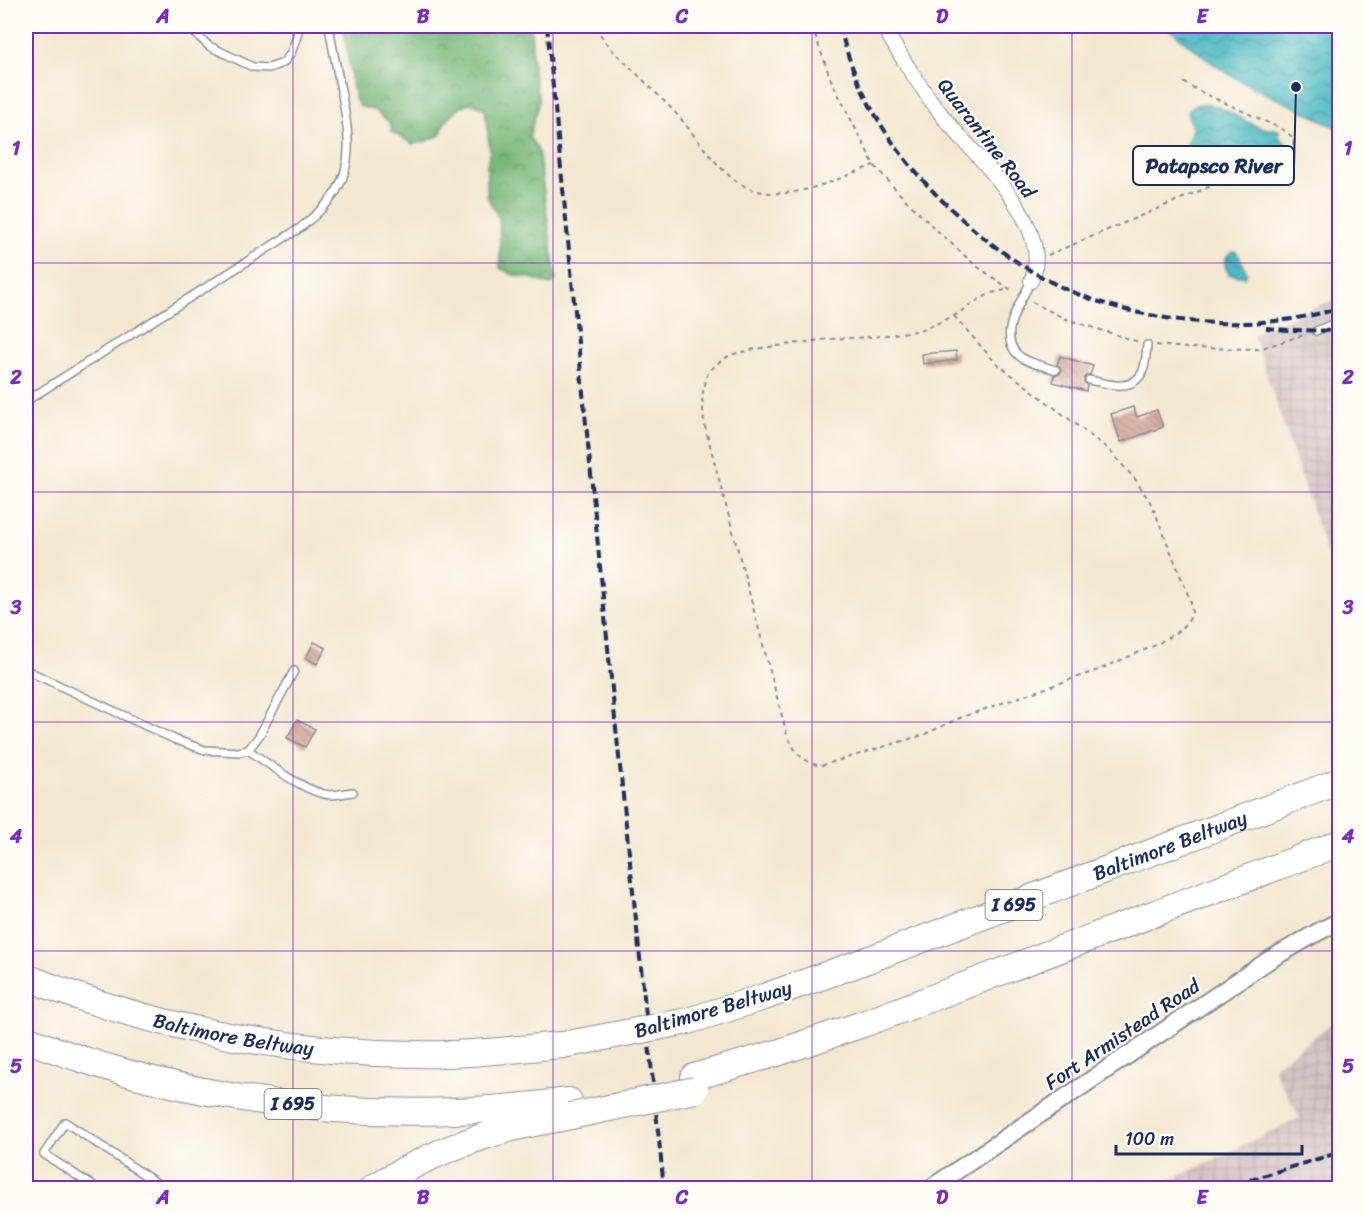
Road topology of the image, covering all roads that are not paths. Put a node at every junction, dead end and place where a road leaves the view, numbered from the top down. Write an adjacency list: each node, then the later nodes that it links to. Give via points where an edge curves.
1 (187, 26): 2 (lane, via 209,46 253,67 269,68 283,63 291,53)
2 (298, 26)
3 (329, 26): 11 (lane, via 349,140 344,175 328,203 300,228)
4 (883, 26): 5 (street, Quarantine Road, via 943,117 1019,207 1037,258)
5 (1031, 281): 9 (lane, via 1013,314 1010,343 1017,355)
6 (1340, 321): 7 (lane)
7 (1316, 331)
8 (1147, 345): 10 (lane, via 1143,372 1136,380 1127,385)
9 (1056, 370)
10 (1089, 380)
11 (26, 401)
12 (26, 670): 14 (lane, via 176,740 205,750)
13 (294, 671): 14 (lane)
14 (248, 750): 16 (lane, via 317,793)
15 (1340, 781): 19 (highway, Baltimore Beltway / I 695, bridge, via 764,997 688,1020 563,1045 449,1054 295,1046 201,1031 131,1014)
16 (353, 792)
17 (1340, 843): 21 (highway, I 695, via 694,1084 630,1090)
18 (1340, 921): 25 (street, Fort Armistead Road, via 1269,960)
19 (26, 977)
20 (26, 1039): 21 (highway, I 695, via 114,1069 251,1099 392,1112)
21 (570, 1109): 24 (highway, via 471,1141 399,1172)
22 (96, 1188): 23 (lane, via 44,1154 65,1122)
23 (164, 1188)
24 (373, 1188)
25 (931, 1188)

